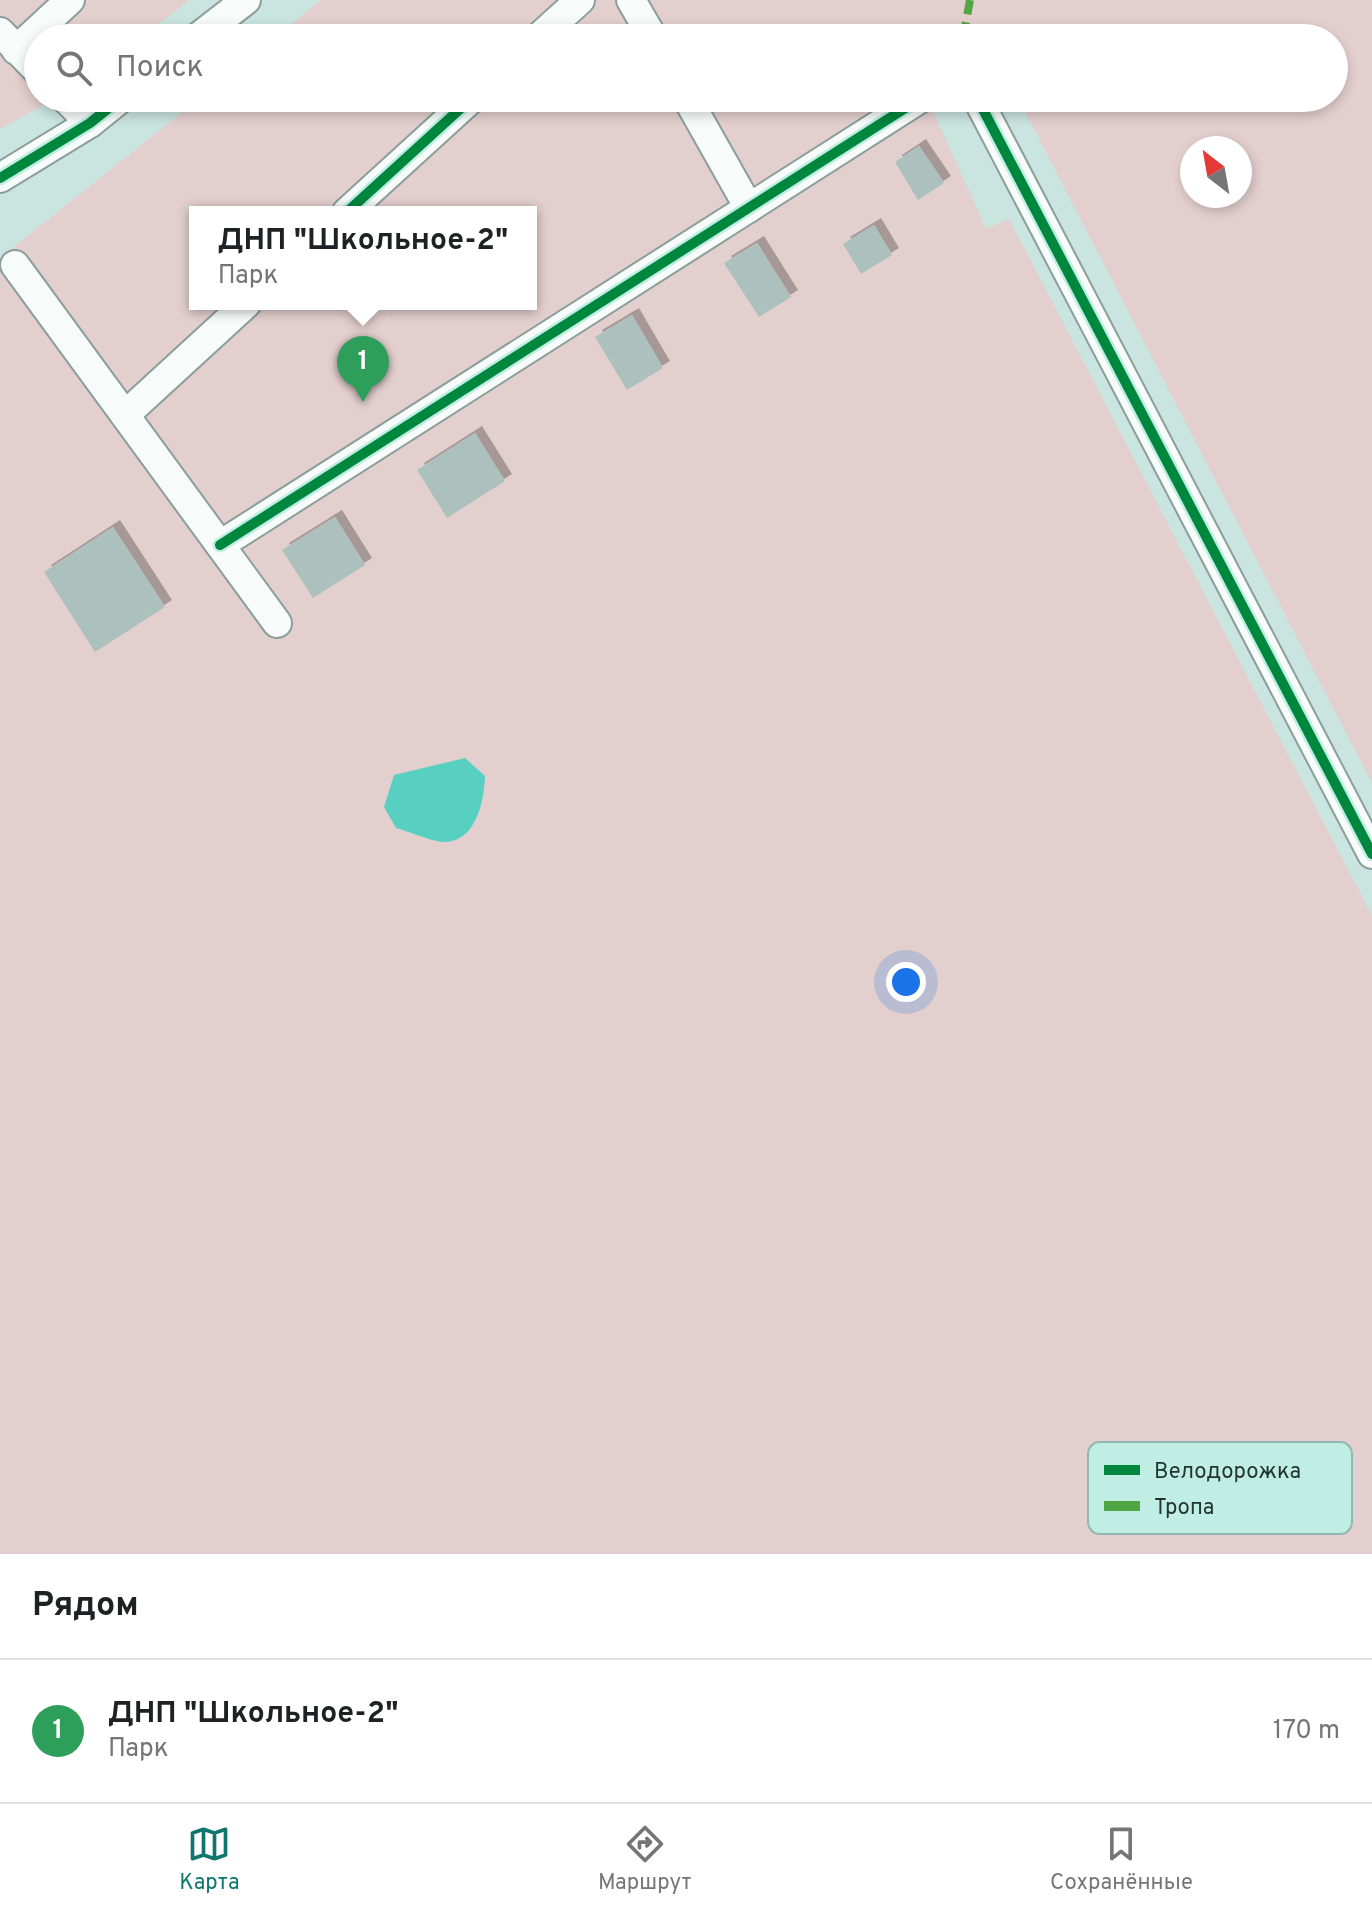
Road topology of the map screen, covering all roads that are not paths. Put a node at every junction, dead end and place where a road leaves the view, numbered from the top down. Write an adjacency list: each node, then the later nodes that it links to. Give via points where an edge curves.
1 (70, 0): 5 (street)
2 (246, 0): 6 (street)
3 (580, 0): 7 (street)
4 (631, 0): 8 (street)
5 (34, 24)
6 (215, 24)
7 (553, 24)
8 (645, 24)
9 (8, 41): 10 (street)
10 (24, 57)
11 (79, 112): 17 (street)
12 (104, 112): 17 (street)
13 (457, 112): 19 (street)
14 (695, 112): 20 (street)
15 (899, 112): 20 (street)
16 (984, 112): 26 (street)
17 (90, 123): 18 (street)
18 (0, 178)
19 (354, 206)
20 (749, 208): 24 (street)
21 (15, 265): 23 (street)
22 (239, 310): 23 (street)
23 (125, 415): 24 (street)
24 (220, 545): 25 (street)
25 (277, 623)
26 (1372, 854)

